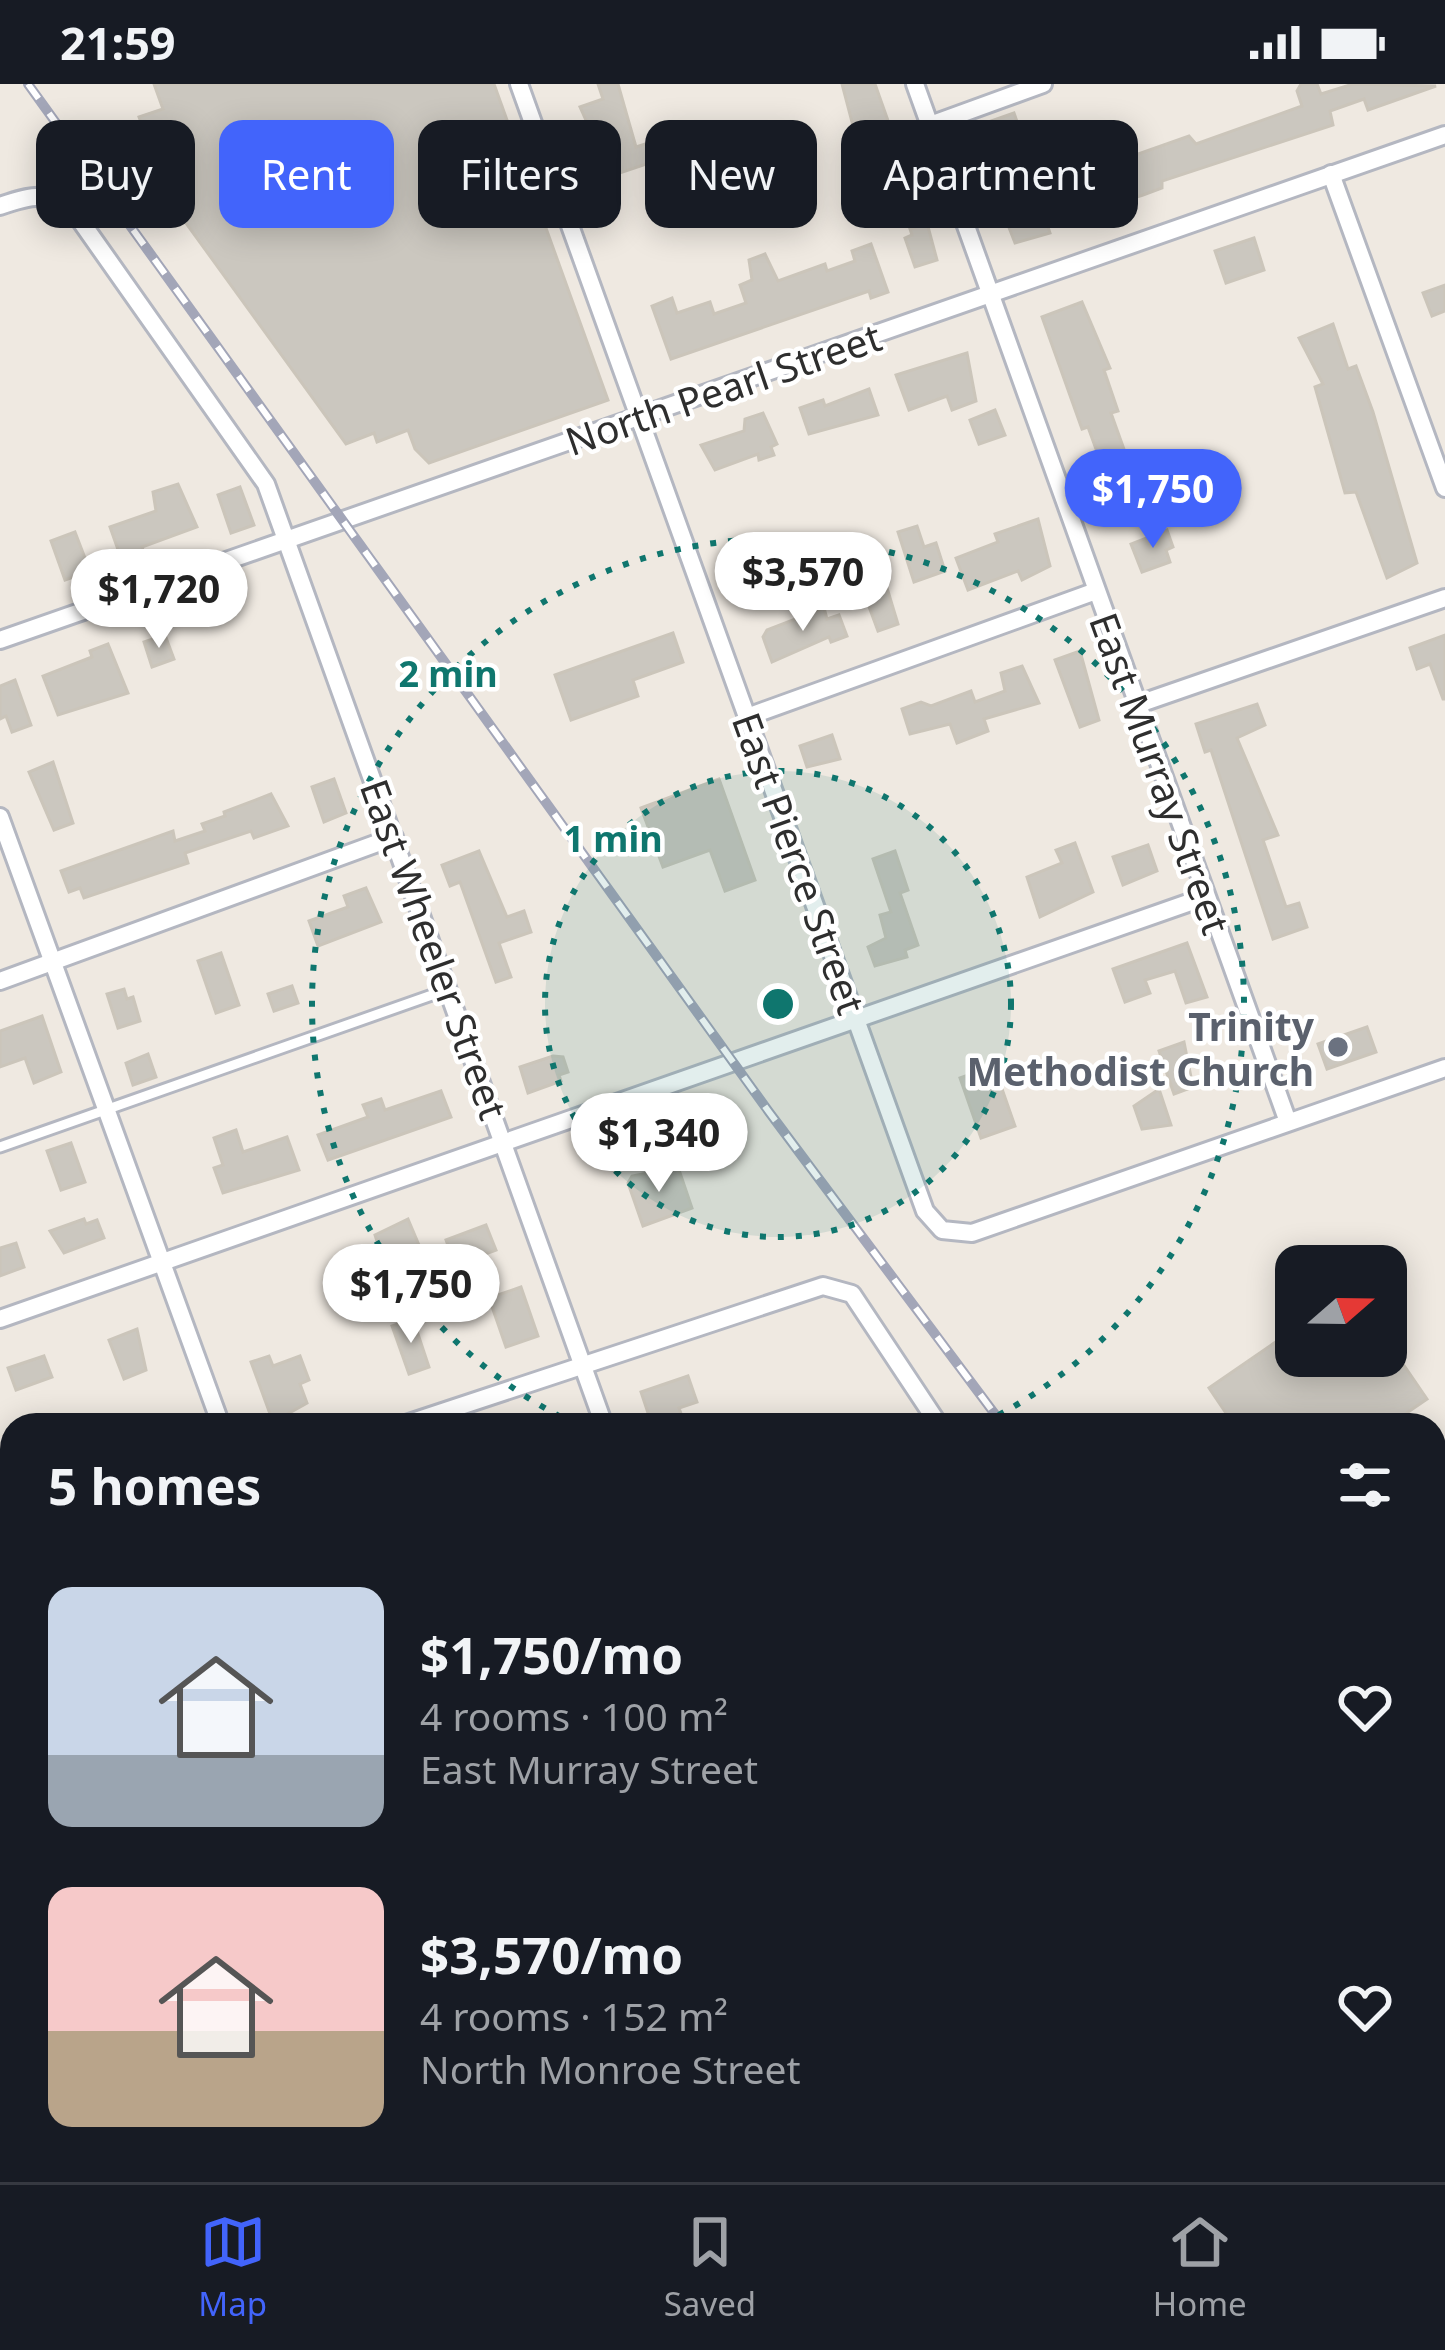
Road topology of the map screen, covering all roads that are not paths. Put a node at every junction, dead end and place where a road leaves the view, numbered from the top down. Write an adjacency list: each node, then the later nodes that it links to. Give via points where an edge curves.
1 (519, 84): 11 (street, East Pierce Street)
2 (915, 84): 4 (street, East Murray Street)
3 (1043, 84): 5 (street)
4 (928, 120)
5 (944, 120)
6 (1445, 135): 7 (street, North Pearl Street)
7 (1330, 174): 10 (street, North Pearl Street); 12 (street)
8 (0, 206): 13 (street, East Wheeler Street, via 42,195 75,214 256,466)
9 (966, 228): 10 (street, East Murray Street)
10 (990, 295): 11 (street, North Pearl Street); 14 (street, East Murray Street)
11 (640, 417): 13 (street, North Pearl Street); 18 (street, East Pierce Street)
12 (1445, 488)
13 (287, 543): 16 (street, North Pearl Street); 20 (street, East Wheeler Street)
14 (1096, 591): 17 (street, East Murray Street); 18 (street)
15 (1445, 598): 17 (street)
16 (0, 640)
17 (1136, 705): 21 (street, East Murray Street)
18 (747, 717): 25 (street, East Pierce Street)
19 (0, 818): 22 (street)
20 (394, 837): 22 (street); 24 (street, East Wheeler Street)
21 (1205, 897): 25 (street); 28 (street, East Murray Street)
22 (51, 963): 23 (street); 27 (street)
23 (0, 981)
24 (449, 989): 27 (lane); 29 (street, East Wheeler Street)
25 (856, 1019): 28 (street, East Pierce Street, via 926,1211 942,1230 972,1233); 29 (street)
26 (1445, 1068): 28 (street)
27 (106, 1109): 30 (lane); 31 (street)
28 (1288, 1122)
29 (505, 1142): 31 (street); 33 (street, East Wheeler Street)
30 (0, 1147)
31 (163, 1261): 32 (street); 34 (street)
32 (0, 1319)
33 (582, 1364): 35 (street); 36 (street, East Wheeler Street); 37 (street, via 814,1288 852,1294)
34 (217, 1413)
35 (439, 1413)
36 (600, 1413)
37 (931, 1413)

